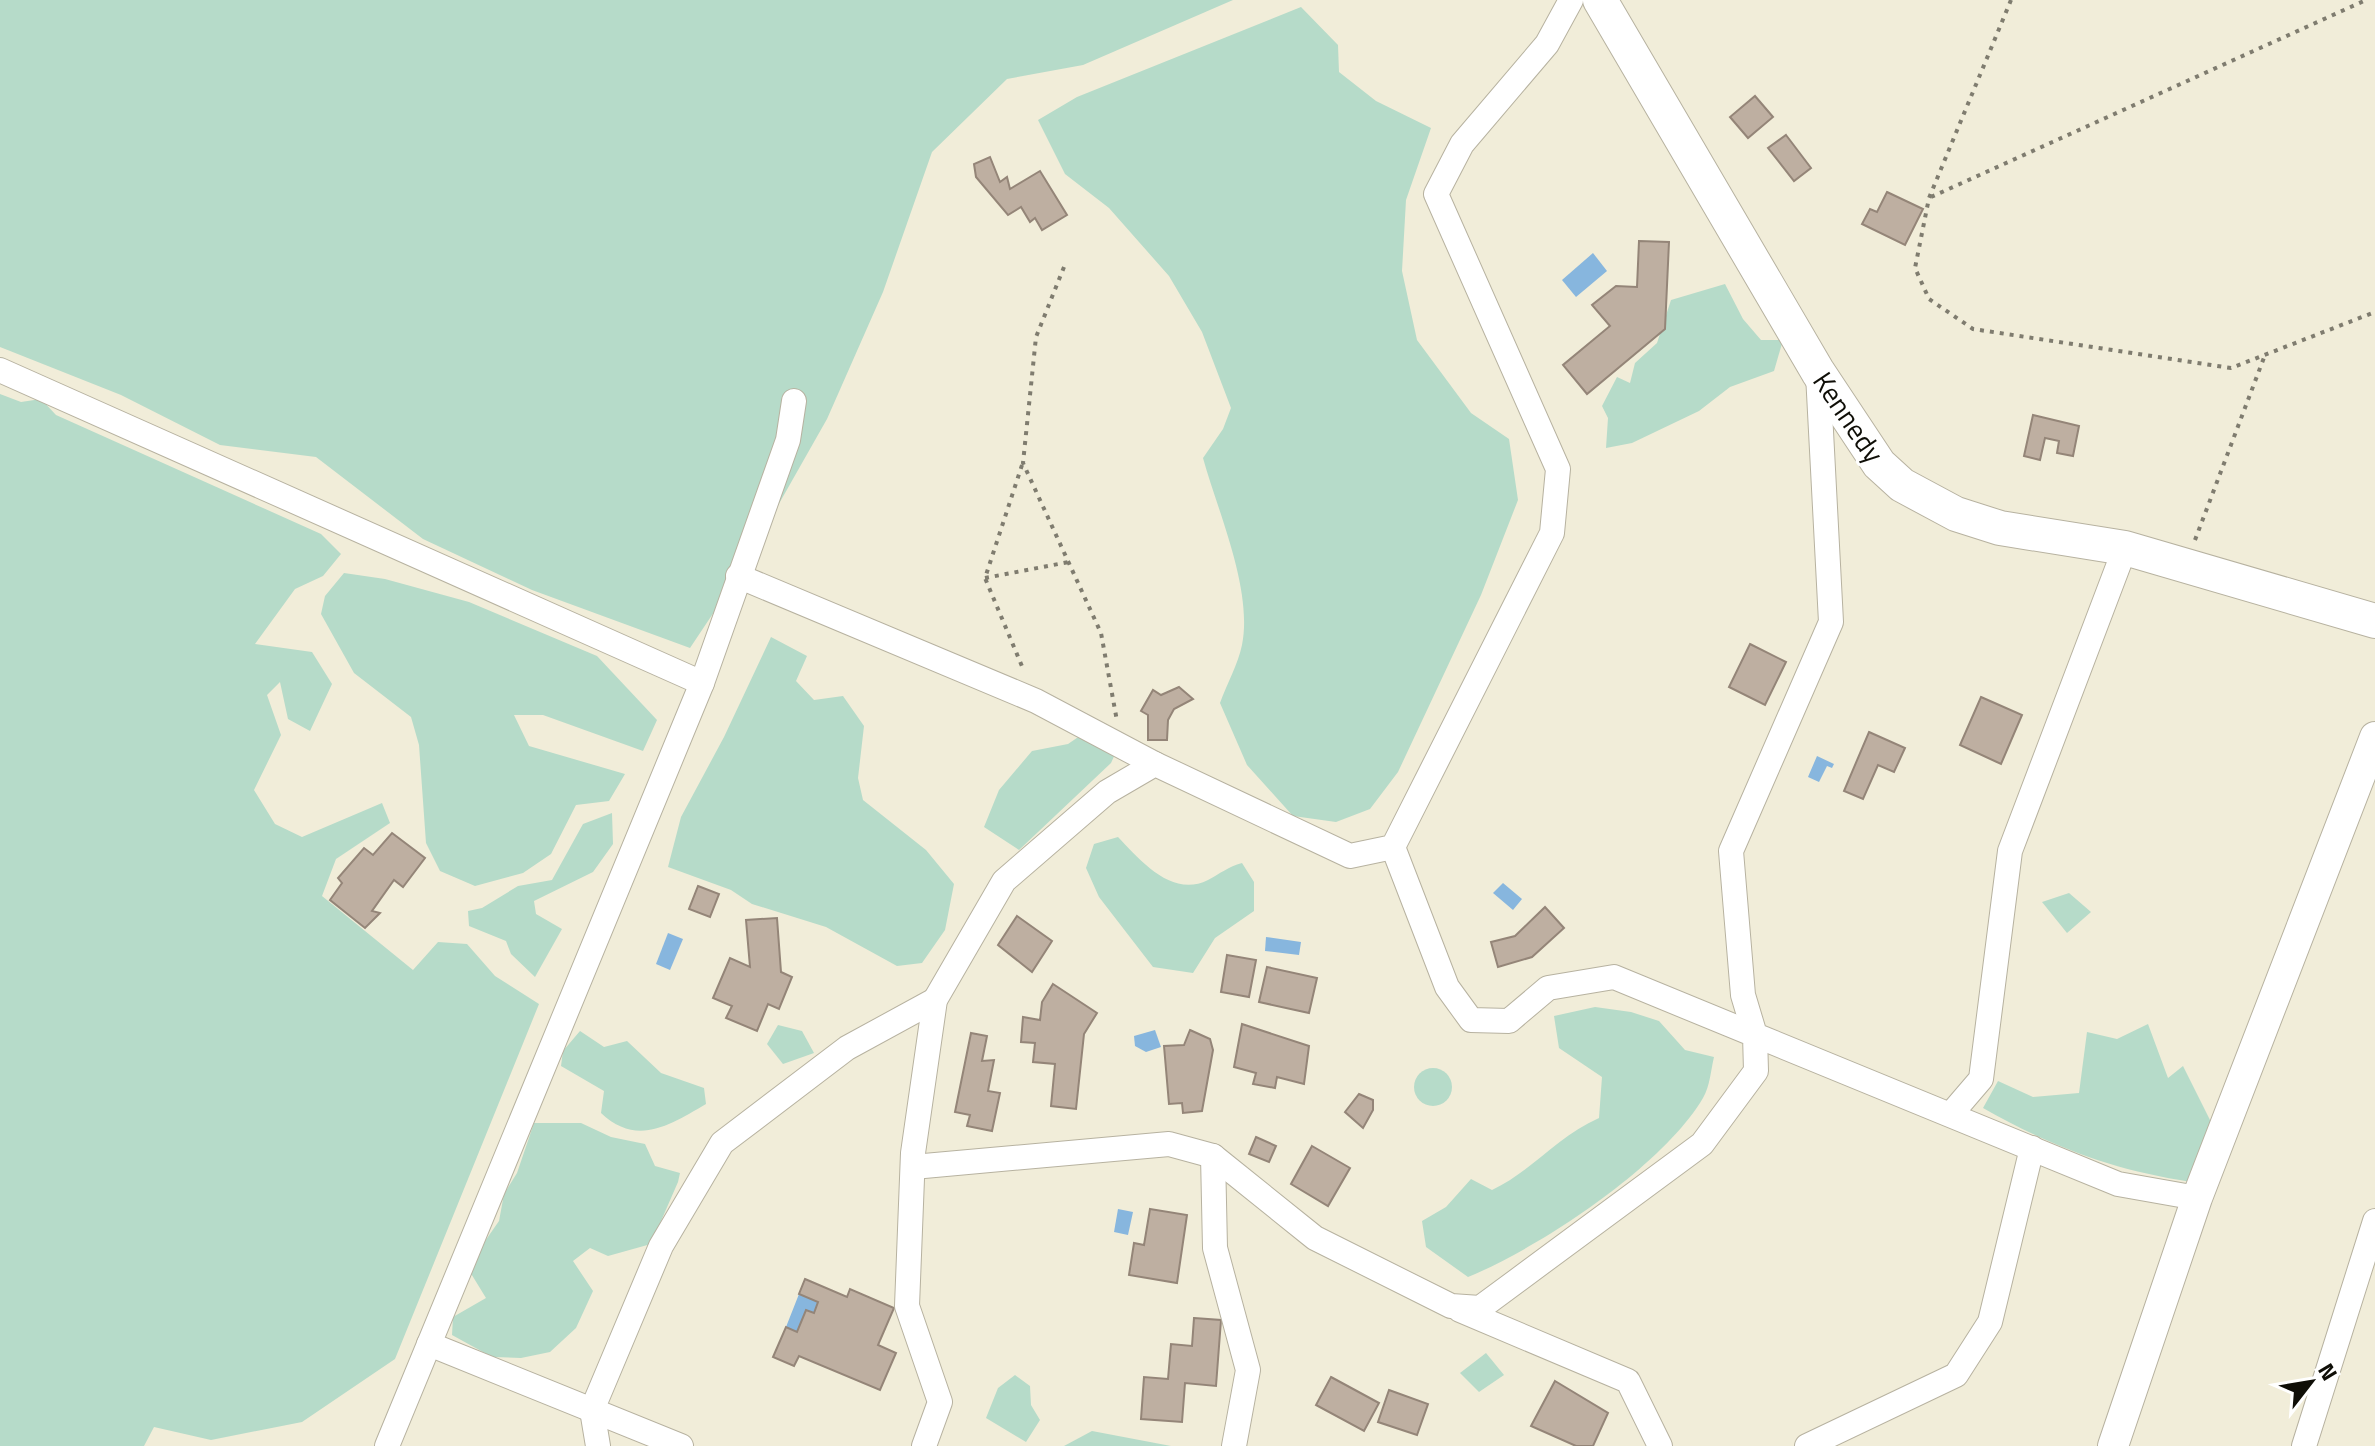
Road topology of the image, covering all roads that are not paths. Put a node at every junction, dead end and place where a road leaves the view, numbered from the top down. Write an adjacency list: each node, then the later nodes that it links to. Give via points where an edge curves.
1 (1571, 0): 12 (street, via 1547,44 1462,144 1436,194 1558,469 1552,533)
2 (1600, 0): 4 (main road, Kennedy)
3 (0, 370): 9 (street)
4 (1818, 372): 6 (main road, Kennedy, via 1879,464 1902,485 1956,514 2000,528); 14 (street, via 1831,622 1731,851 1743,995)
5 (794, 401): 7 (street, via 788,440)
6 (2125, 548): 8 (main road, Kennedy); 15 (street, via 2010,851 1981,1079)
7 (738, 576): 9 (street); 11 (street, via 1036,701)
8 (2375, 621)
9 (702, 683): 22 (street)
10 (2375, 737): 19 (street)
11 (1155, 764): 12 (street, via 1350,856); 13 (street, via 1107,792 1004,881)
12 (1393, 847): 14 (street, via 1447,987 1471,1020 1509,1021 1548,988 1614,977)
13 (935, 1000): 18 (street); 23 (street, via 847,1048 722,1143 661,1246)
14 (1755, 1035): 15 (street); 21 (street, via 1756,1071 1702,1144 1480,1308)
15 (1951, 1114): 16 (street)
16 (2032, 1148): 19 (street, via 2118,1184); 30 (street, via 1990,1322 1956,1375)
17 (1213, 1156): 18 (street, via 1169,1144); 21 (street, via 1315,1238); 28 (street, via 1215,1248 1248,1370)
18 (913, 1167): 27 (street, via 907,1306 940,1402)
19 (2197, 1198): 31 (street)
20 (2375, 1221): 32 (street)
21 (1451, 1306): 29 (street, via 1628,1381)
22 (429, 1344): 23 (street); 24 (street)
23 (592, 1410): 25 (street); 26 (street)
24 (387, 1446)
25 (598, 1446)
26 (681, 1446)
27 (924, 1446)
28 (1234, 1446)
29 (1660, 1446)
30 (1807, 1446)
31 (2113, 1446)
32 (2304, 1446)

